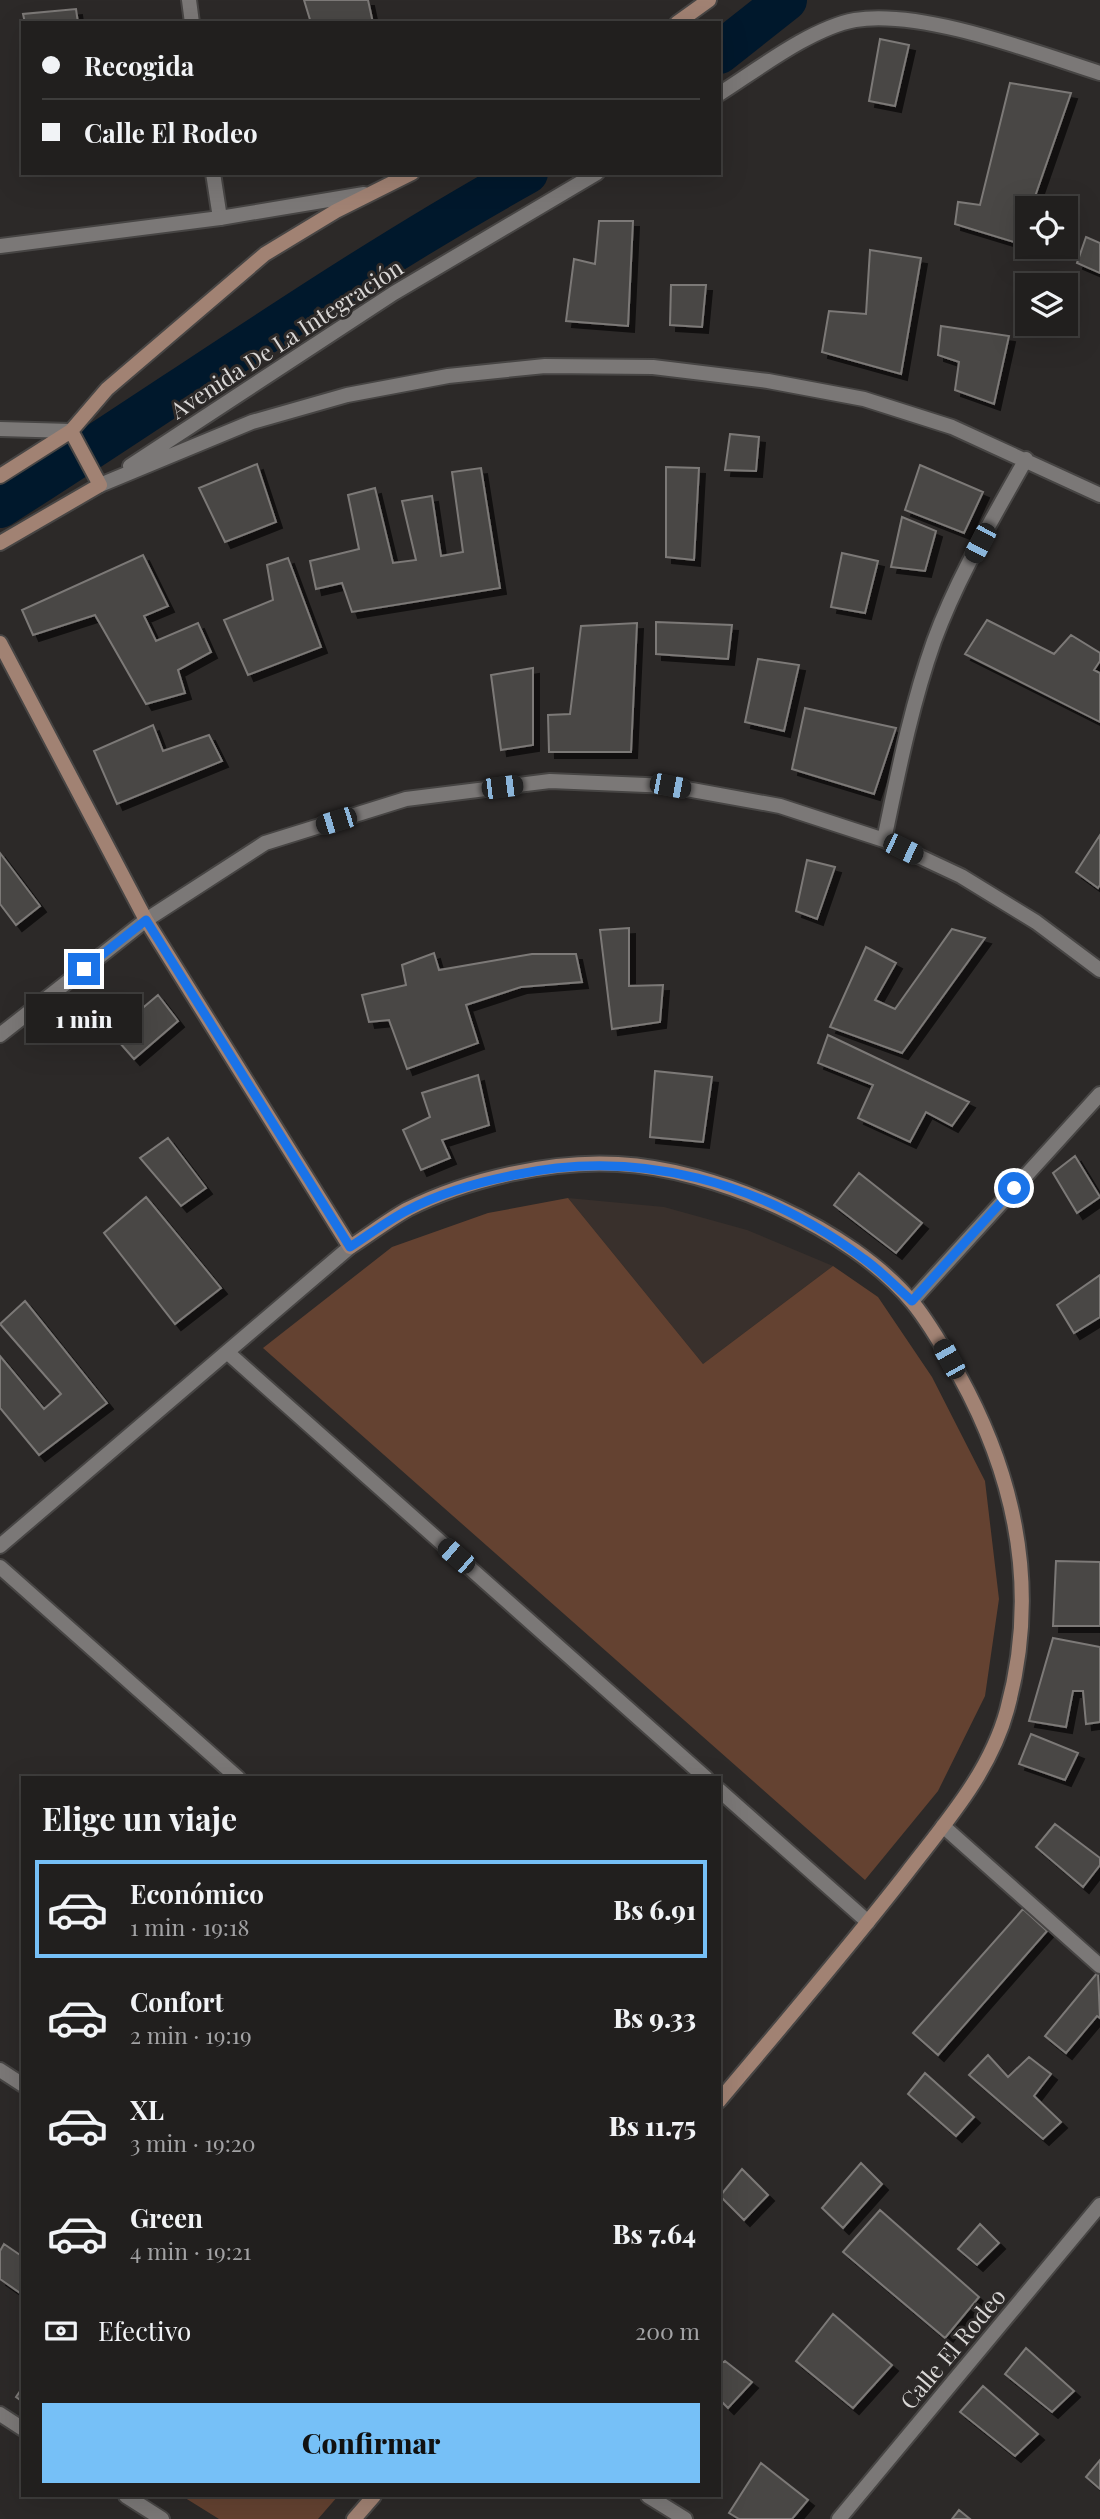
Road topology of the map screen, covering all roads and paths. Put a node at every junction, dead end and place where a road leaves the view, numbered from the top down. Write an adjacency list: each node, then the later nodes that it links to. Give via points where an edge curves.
1 (188, 0): 3 (street)
2 (709, 0): 4 (street)
3 (192, 21)
4 (680, 21)
5 (1100, 73): 6 (street, via 909,19 854,20 798,43)
6 (721, 93)
7 (214, 175): 11 (street)
8 (408, 175): 10 (street)
9 (594, 175): 17 (street, Avenida De La Integración, via 394,293)
10 (372, 193): 11 (street); 14 (street, via 265,254 107,389)
11 (220, 219): 12 (street)
12 (0, 246)
13 (0, 429): 14 (street)
14 (71, 431): 16 (street); 17 (street)
15 (1026, 459): 17 (street, via 864,399 653,367 545,366 448,376 347,395 252,422); 18 (street); 21 (street, via 968,565 934,640 908,726)
16 (0, 476)
17 (100, 485): 19 (street, Avenida De La Integración)
18 (1100, 495)
19 (0, 543)
20 (0, 643): 22 (street)
21 (884, 840): 22 (street, via 780,806 670,786 550,781 407,799 265,843); 23 (street, via 972,883 1036,922)
22 (146, 920): 24 (street); 26 (street)
23 (1100, 970)
24 (0, 1035)
25 (1100, 1094): 27 (street)
26 (350, 1247): 27 (street, via 409,1209 484,1181 548,1167 618,1164 695,1175 753,1195 864,1259); 28 (street)
27 (912, 1301): 34 (street, via 985,1426 1007,1484 1021,1555 1018,1662 1006,1713 987,1762)
28 (227, 1352): 29 (street); 32 (street)
29 (0, 1546)
30 (0, 1567): 31 (street)
31 (236, 1776)
32 (704, 1776)
33 (721, 1792): 35 (street)
34 (943, 1826): 35 (street); 36 (street)
35 (868, 1922): 39 (street)
36 (1100, 1966)
37 (0, 2070): 38 (street)
38 (21, 2084)
39 (721, 2099)
40 (1100, 2206): 49 (street, Calle El Rodeo)
41 (0, 2414): 42 (street)
42 (21, 2428)
43 (128, 2497): 46 (street)
44 (373, 2497): 47 (street)
45 (650, 2497): 48 (street)
46 (162, 2519)
47 (354, 2519)
48 (685, 2519)
49 (839, 2519)

